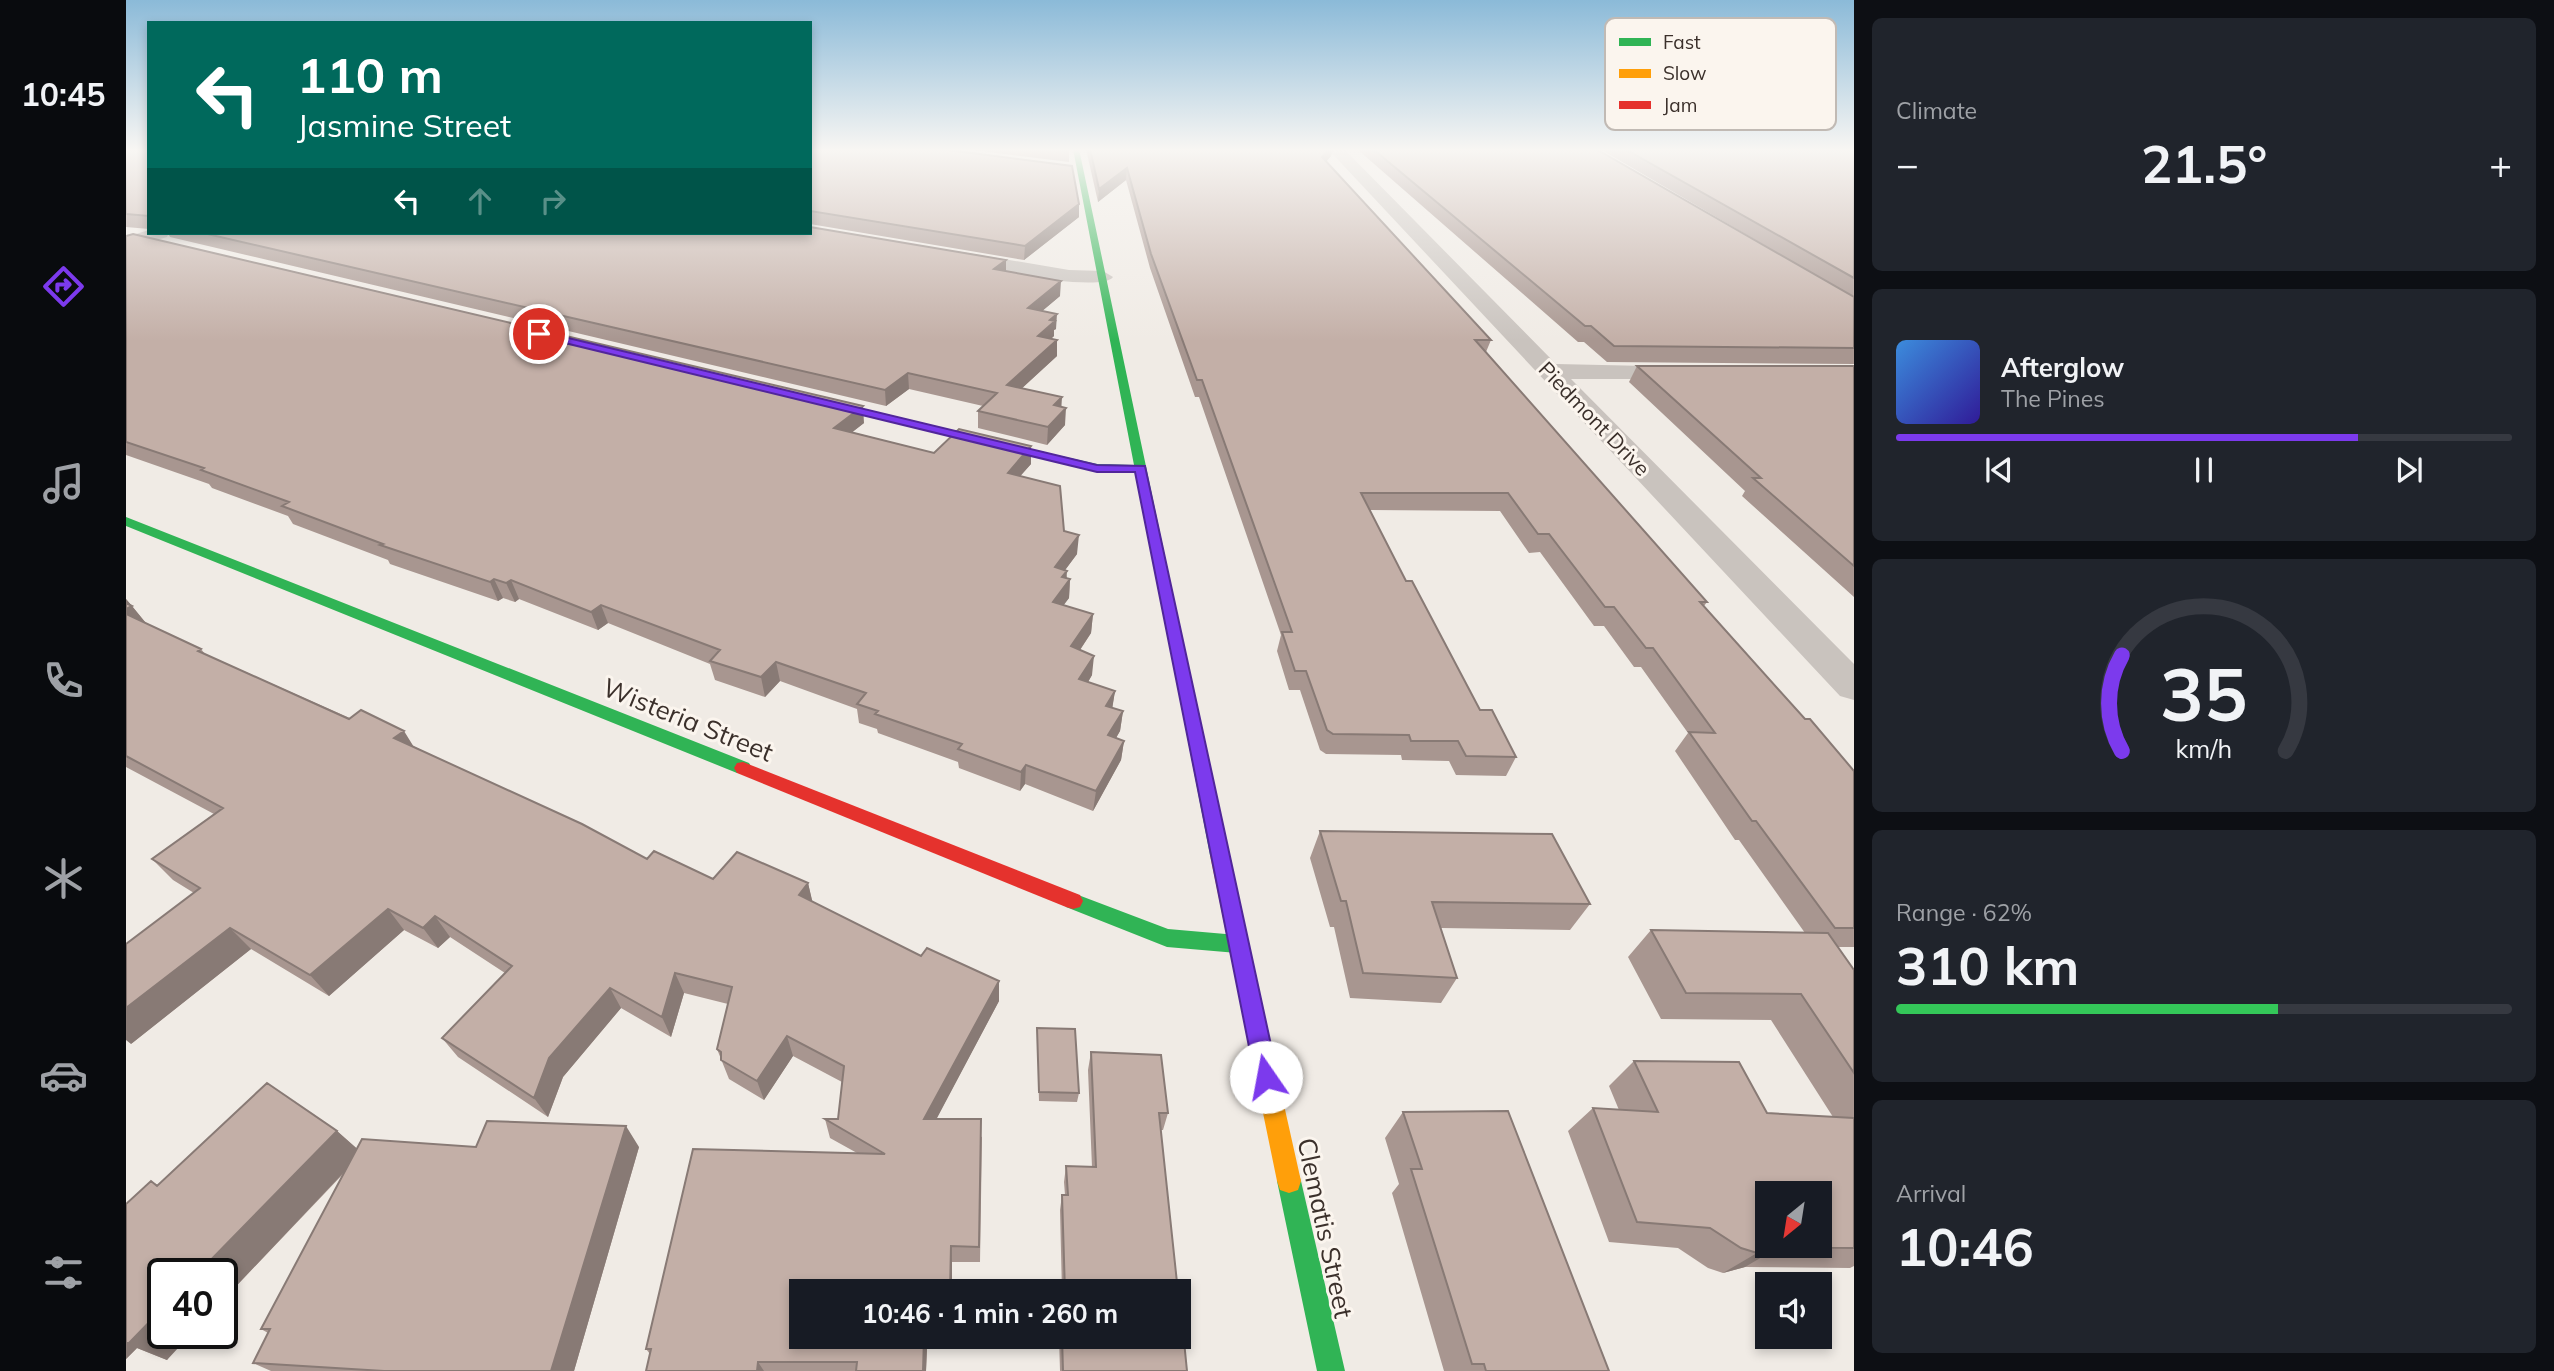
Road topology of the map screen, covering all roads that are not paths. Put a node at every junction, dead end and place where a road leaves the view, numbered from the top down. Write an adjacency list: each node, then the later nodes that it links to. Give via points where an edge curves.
1 (1086, 213): 6 (street, Clematis Street)
2 (1396, 213): 7 (street, Piedmont Drive)
3 (131, 239): 4 (street)
4 (164, 239)
5 (933, 253): 6 (street, via 1069,276)
6 (1103, 277): 10 (street, Clematis Street)
7 (1547, 371): 8 (street); 12 (street, Piedmont Drive)
8 (1714, 372)
9 (800, 397): 10 (street, via 1097,468)
10 (1140, 469): 13 (street, Clematis Street)
11 (126, 521): 13 (street, Wisteria Street, via 1167,938)
12 (1854, 687)
13 (1237, 944): 14 (street, Clematis Street)
14 (1331, 1371)

